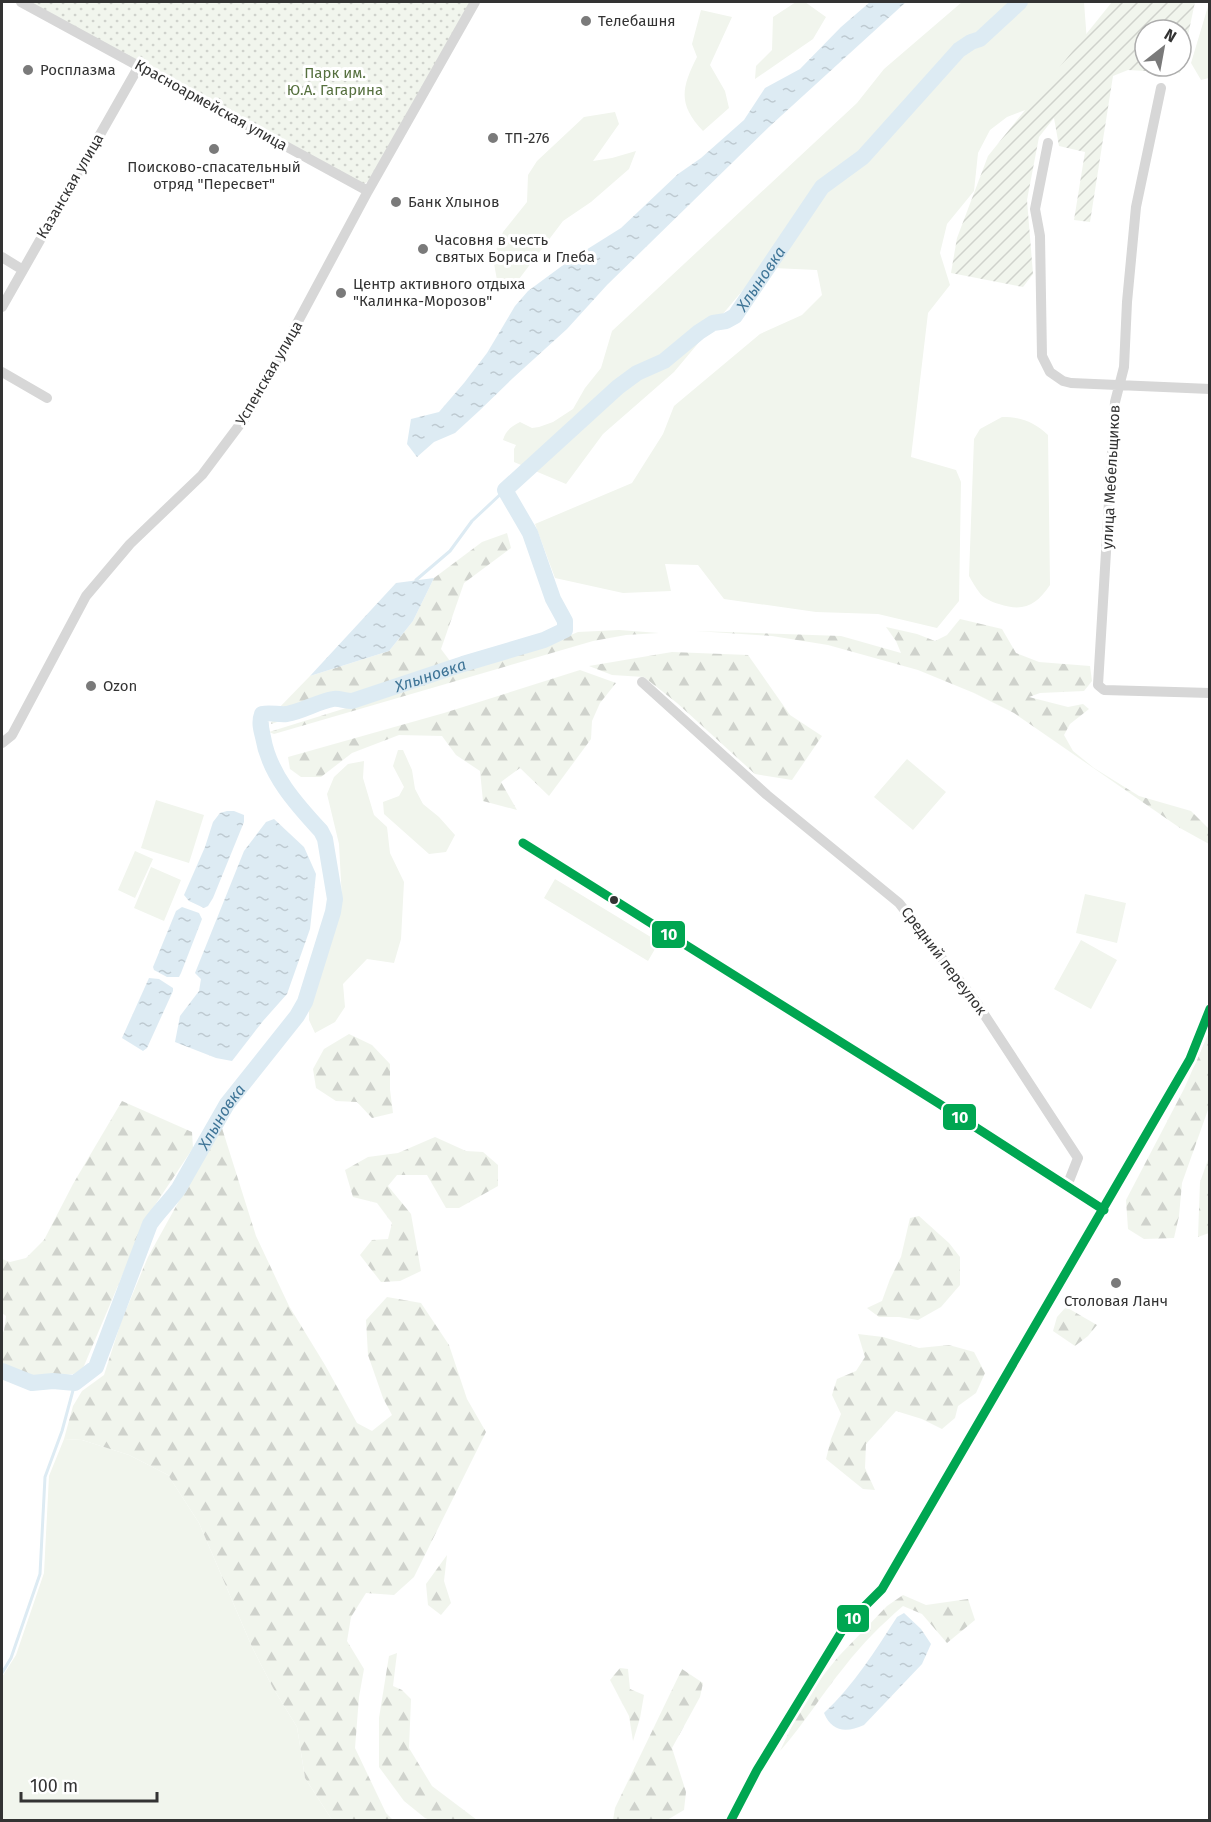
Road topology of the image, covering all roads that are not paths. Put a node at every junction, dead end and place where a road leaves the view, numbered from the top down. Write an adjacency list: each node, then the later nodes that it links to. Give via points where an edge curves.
1 (21, 2): 3 (street, Красноармейская улица)
2 (475, 2): 6 (street, Успенская улица)
3 (139, 66): 6 (street, Красноармейская улица); 8 (street, Казанская улица)
4 (1161, 88): 11 (street, улица Мебельщиков, via 1136,207)
5 (1048, 143): 11 (street, via 1035,209 1044,362 1063,381)
6 (368, 191): 16 (street, Успенская улица, via 243,423 202,475 130,544 86,596 12,735)
7 (2, 257): 8 (street)
8 (23, 270): 9 (street, Казанская улица)
9 (2, 307)
10 (2, 372): 13 (street)
11 (1120, 385): 12 (street); 15 (street, улица Мебельщиков, via 1115,402 1098,685 1104,690)
12 (1209, 389)
13 (46, 398)
14 (642, 682): 19 (street, Средний переулок, via 767,795 899,903 976,1002 1078,1158)
15 (1209, 693)
16 (2, 743)
17 (523, 843): 19 (street)
18 (1209, 1008): 20 (street, via 1190,1059)
19 (1067, 1186): 20 (street)
20 (1104, 1210): 21 (street, via 882,1589 845,1626 757,1770)
21 (731, 1821)

